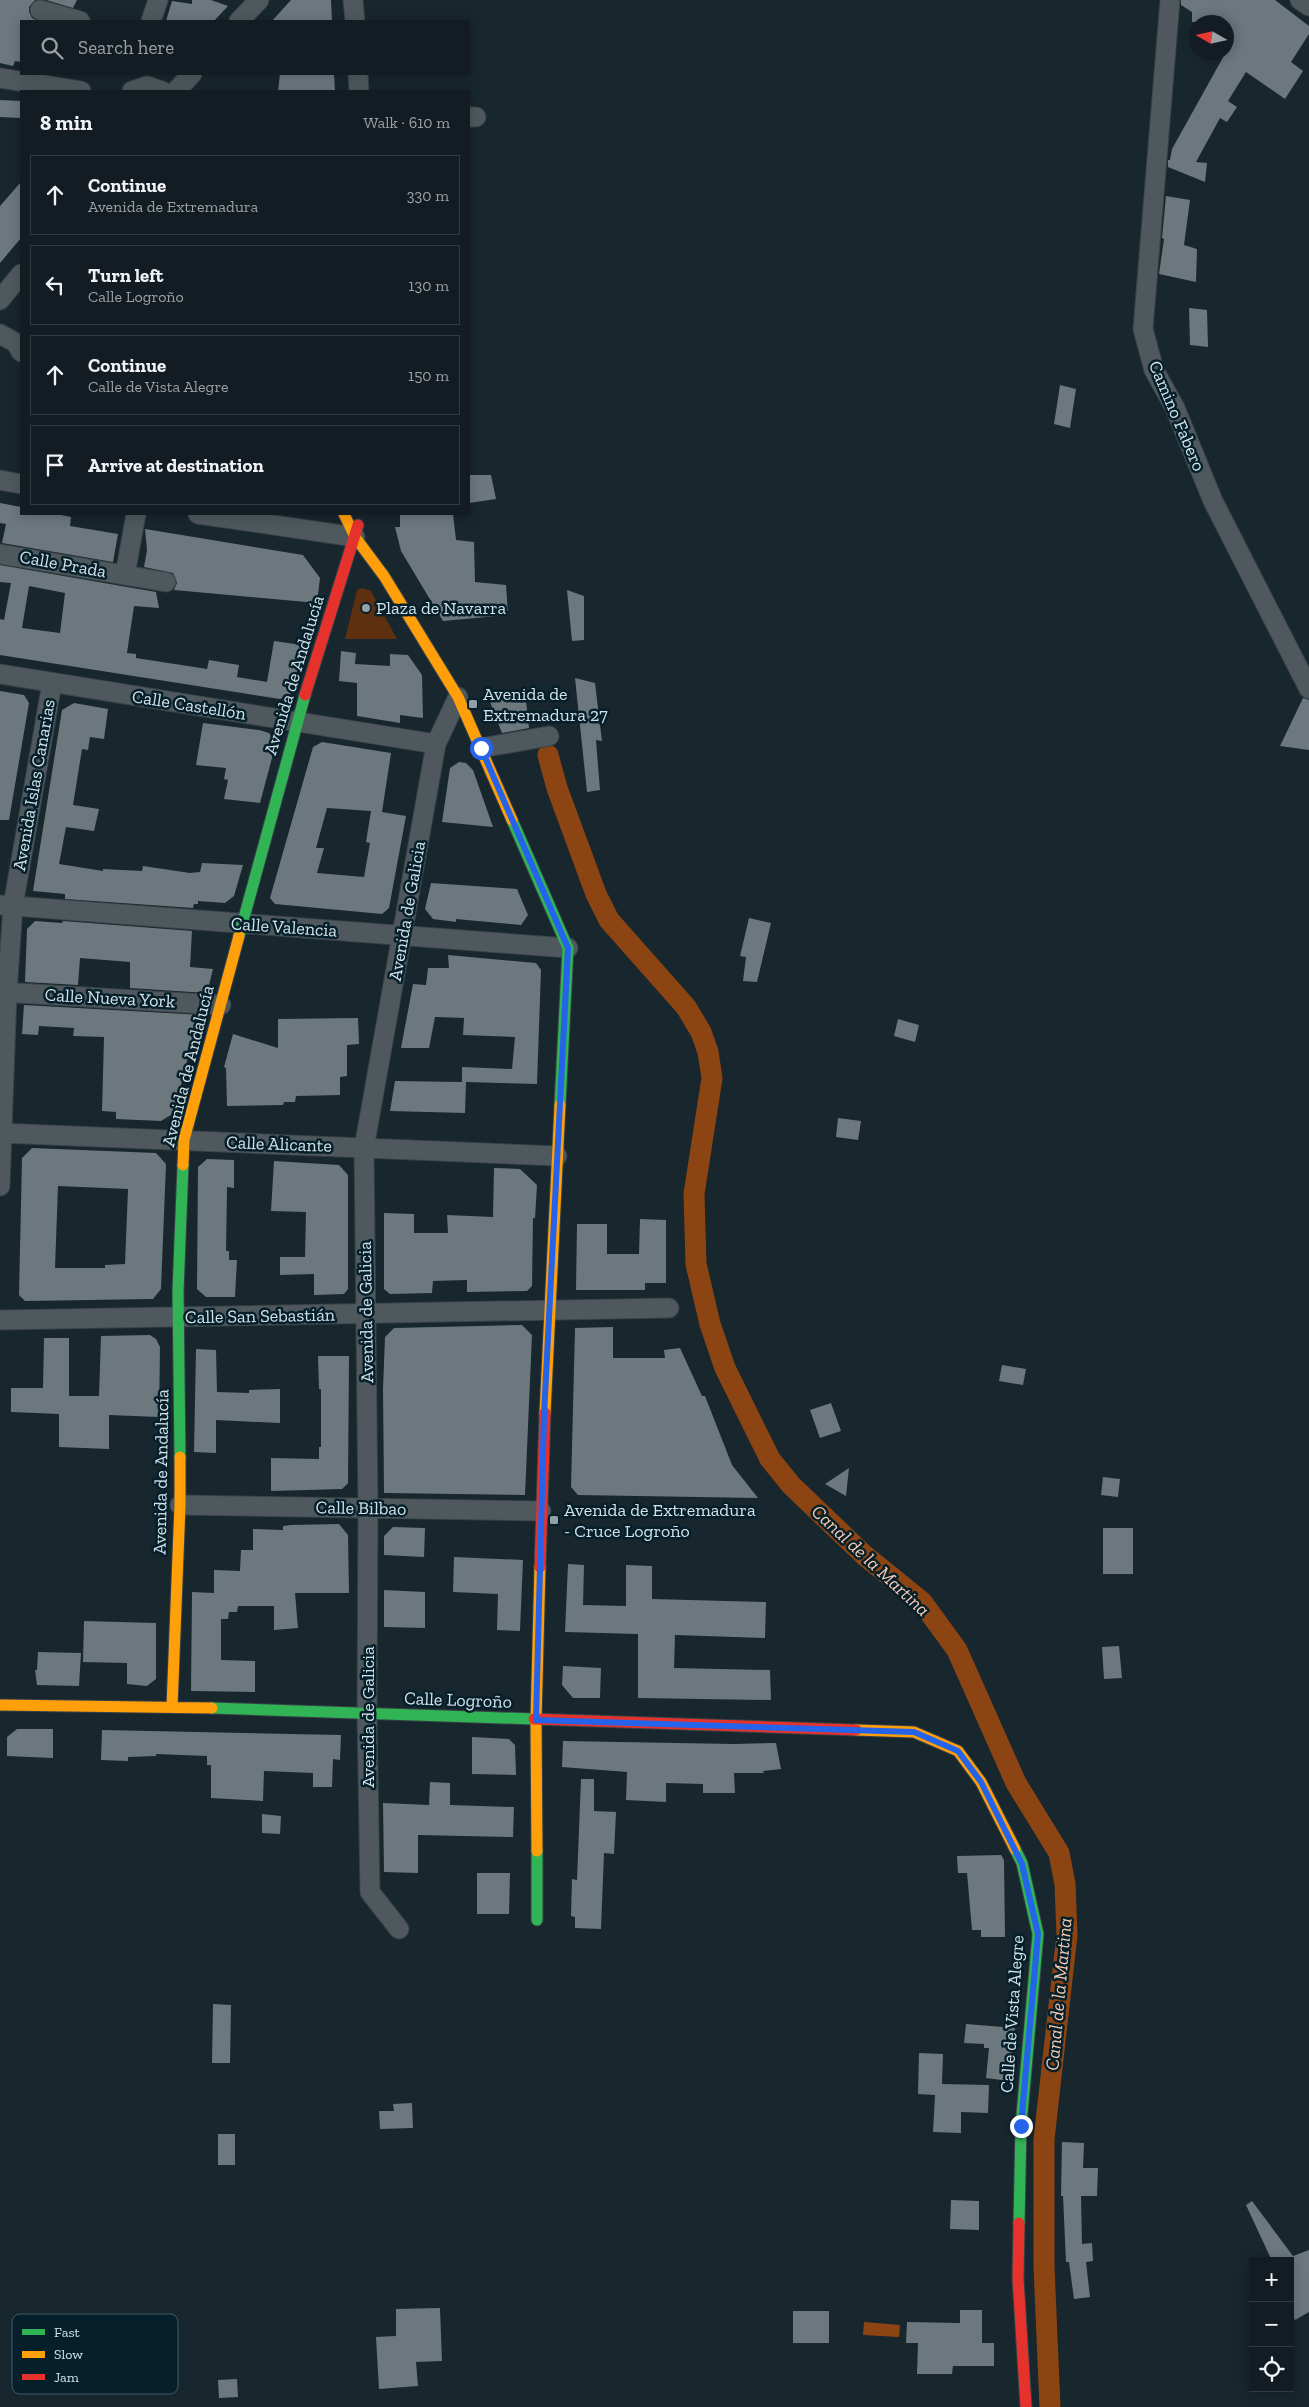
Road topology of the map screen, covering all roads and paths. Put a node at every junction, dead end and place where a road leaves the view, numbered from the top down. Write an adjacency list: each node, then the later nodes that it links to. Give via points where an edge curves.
1 (158, 0): 9 (street)
2 (259, 0): 10 (street)
3 (353, 0): 11 (street)
4 (1170, 0): 36 (street, Camino Fabero, via 1143,329 1154,370 1175,408 1213,501)
5 (1300, 0): 6 (street)
6 (1309, 6)
7 (40, 10): 8 (street)
8 (76, 20)
9 (151, 20)
10 (240, 20)
11 (355, 20)
12 (191, 75): 18 (street)
13 (358, 75): 19 (street)
14 (0, 78): 16 (street)
15 (137, 84): 17 (street)
16 (75, 90)
17 (159, 90)
18 (177, 90)
19 (359, 90)
20 (20, 275): 21 (street)
21 (0, 300)
22 (0, 334): 23 (street, via 16,342)
23 (20, 350)
24 (0, 480): 25 (street)
25 (20, 484)
26 (136, 515): 32 (street, Calle Prada)
27 (205, 515): 30 (street)
28 (344, 515): 30 (street)
29 (361, 515): 30 (street, Avenida de Andalucía)
30 (355, 537): 37 (street, via 384,576); 38 (street, Avenida de Andalucía)
31 (0, 554): 32 (street, Calle Prada)
32 (125, 575): 33 (street, Calle Prada)
33 (166, 582)
34 (0, 674): 35 (street, Calle Castellón)
35 (52, 683): 38 (street, Calle Castellón); 42 (street, Avenida Islas Canarias)
36 (1309, 689)
37 (458, 697): 40 (street, Avenida de Galicia); 41 (street)
38 (297, 722): 40 (street, Calle Castellón); 43 (street, Avenida de Andalucía)
39 (549, 736): 41 (street)
40 (436, 744): 44 (street, Avenida de Galicia)
41 (481, 748): 45 (street)
42 (6, 905): 43 (street, Calle Valencia); 46 (street, Avenida Islas Canarias)
43 (243, 924): 44 (street, Calle Valencia); 47 (street, Avenida de Andalucía)
44 (402, 936): 45 (street, Calle Valencia); 50 (street, Avenida de Galicia)
45 (568, 948): 51 (street)
46 (3, 992): 47 (street, Calle Nueva York); 48 (street, Avenida Islas Canarias)
47 (221, 1005): 49 (street, Avenida de Andalucía)
48 (1, 1133): 49 (street, Calle Alicante); 52 (street, Avenida Islas Canarias)
49 (184, 1140): 50 (street, Calle Alicante); 56 (street, Avenida de Andalucía)
50 (364, 1148): 51 (street, Calle Alicante); 55 (street, Avenida de Galicia)
51 (557, 1156): 54 (street)
52 (0, 1186)
53 (669, 1308): 54 (street, Calle San Sebastián)
54 (549, 1310): 55 (street, Calle San Sebastián); 60 (street)
55 (366, 1314): 56 (street, Calle San Sebastián); 59 (street, Avenida de Galicia)
56 (179, 1317): 57 (street, Calle San Sebastián); 58 (street, Avenida de Andalucía)
57 (0, 1320)
58 (180, 1505): 59 (street, Calle Bilbao); 62 (street, Avenida de Andalucía)
59 (368, 1508): 60 (street, Calle Bilbao); 63 (street, Avenida de Galicia)
60 (541, 1511): 64 (street)
61 (0, 1705): 62 (street, Calle Logroño)
62 (172, 1707): 63 (street, Calle Logroño)
63 (367, 1714): 64 (street, Calle Logroño); 67 (street, Avenida de Galicia, via 370,1892)
64 (536, 1720): 65 (street, Calle Logroño); 66 (street)
65 (914, 1732): 68 (street, Calle de Vista Alegre, via 958,1751 981,1782 1022,1864 1038,1934 1021,2126 1018,2279)
66 (537, 1920)
67 (399, 1929)
68 (1026, 2407)

